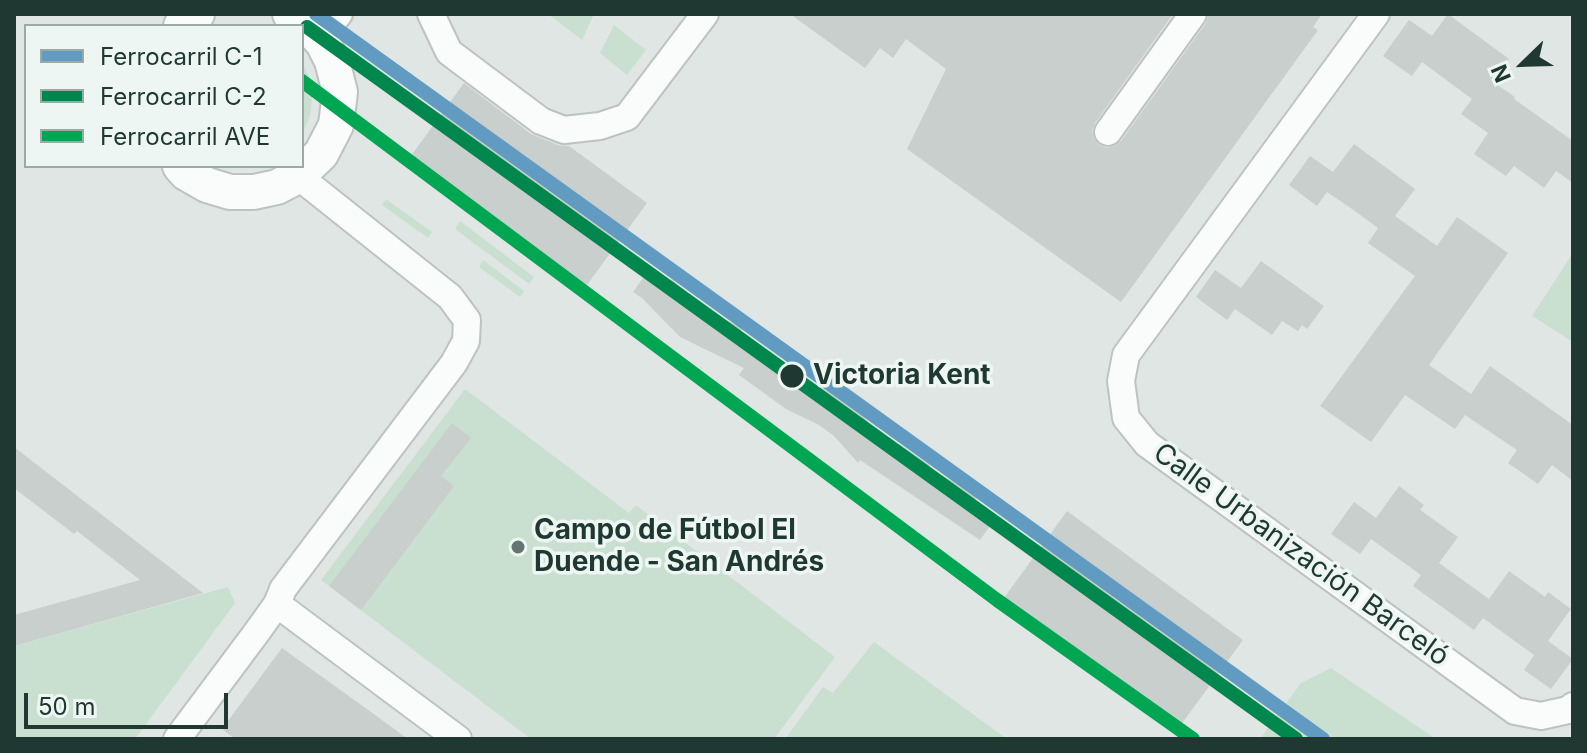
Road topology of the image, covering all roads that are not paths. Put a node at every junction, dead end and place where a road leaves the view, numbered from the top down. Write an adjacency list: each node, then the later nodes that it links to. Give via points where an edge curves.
1 (290, 14): 6 (street, via 309,27)
2 (431, 14): 3 (street, via 449,52 541,121 564,130 627,117)
3 (705, 14)
4 (1193, 14): 7 (street)
5 (1376, 14): 11 (street, Calle Urbanización Barceló, via 1126,355 1121,381 1126,418 1147,444 1515,711 1541,716)
6 (329, 26): 9 (street, via 340,92 336,125 321,154)
7 (1108, 132)
8 (182, 168): 9 (street, via 230,192 277,187)
9 (298, 176): 10 (street, via 450,297 467,320 467,331 454,363 283,589)
10 (277, 604): 12 (street); 13 (street)
11 (1573, 706)
12 (177, 739)
13 (458, 739)

